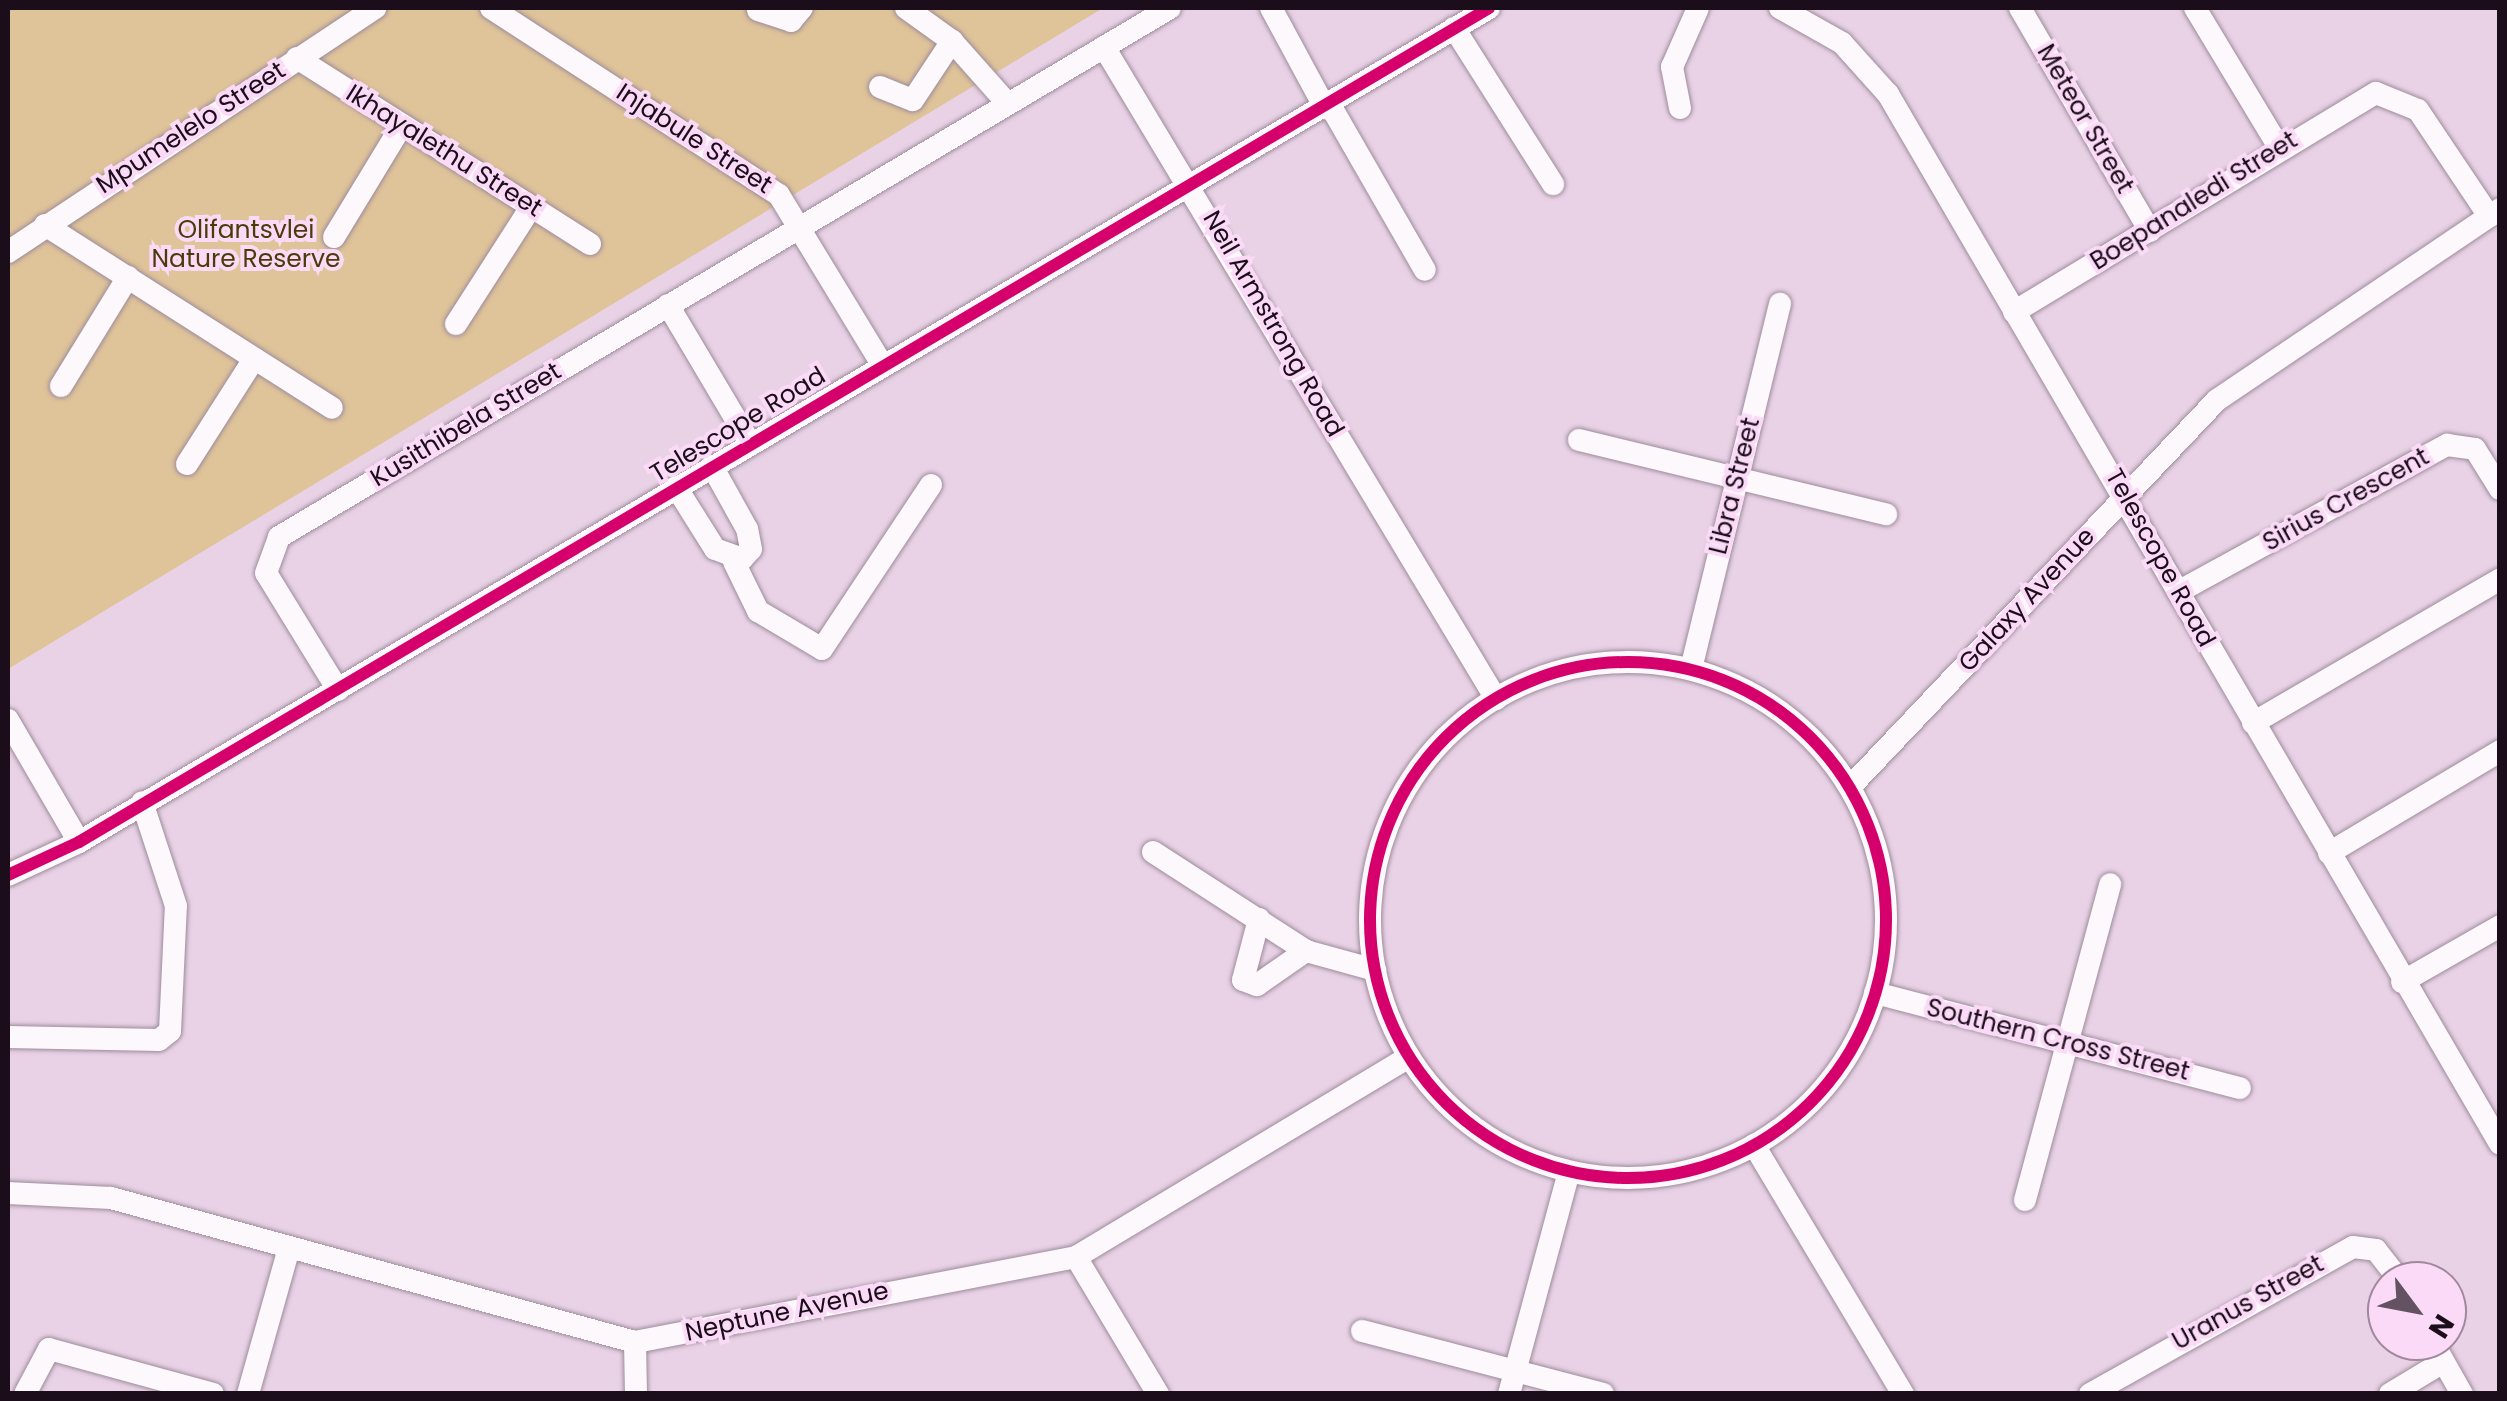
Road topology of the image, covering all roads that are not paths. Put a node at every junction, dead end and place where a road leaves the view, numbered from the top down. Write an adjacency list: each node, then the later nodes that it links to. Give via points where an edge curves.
1 (375, 8): 16 (street, Mpumelelo Street)
2 (490, 8): 28 (street, Injabule Street, via 766,184)
3 (802, 8): 12 (street, via 791,21)
4 (906, 8): 14 (street)
5 (1170, 8): 15 (street)
6 (1270, 8): 19 (street)
7 (1489, 8): 13 (street, Telescope Road)
8 (1698, 8): 20 (street, via 1672,67)
9 (1780, 8): 37 (street, Telescope Road, via 1874,74)
10 (2020, 8): 29 (street, Meteor Street)
11 (2195, 8): 22 (street)
12 (758, 10)
13 (1454, 28): 19 (street, Telescope Road); 24 (street)
14 (952, 42): 17 (street, via 913,100); 18 (street)
15 (1104, 47): 18 (street); 23 (street, Neil Armstrong Road)
16 (297, 58): 21 (street, Ikhayalethu Street); 27 (street, Mpumelelo Street)
17 (880, 87)
18 (1008, 104): 28 (street)
19 (1328, 106): 23 (street, Telescope Road); 33 (street)
20 (1680, 108)
21 (402, 125): 25 (street, Ikhayalethu Street); 30 (street)
22 (2278, 147): 26 (street, Boepanaledi Street, via 2376,93 2418,110); 29 (street, Boepanaledi Street)
23 (1192, 184): 40 (street, Telescope Road); 58 (street, Neil Armstrong Road)
24 (1553, 184)
25 (531, 207): 31 (street, Ikhayalethu Street); 38 (street)
26 (2494, 212): 51 (street, Galaxy Avenue, via 2244,376)
27 (46, 224): 32 (street, Mpumelelo Street); 34 (street)
28 (800, 225): 36 (street); 40 (street, Injabule Street)
29 (2150, 231): 37 (street, Boepanaledi Street)
30 (334, 237)
31 (590, 244)
32 (8, 252)
33 (1425, 270)
34 (128, 277): 39 (street); 41 (street)
35 (1780, 304): 47 (street, Libra Street)
36 (668, 305): 44 (street); 57 (street, Kusithibela Street, via 276,540 266,573)
37 (2014, 312): 51 (street, Telescope Road)
38 (456, 324)
39 (254, 359): 42 (street); 45 (street)
40 (883, 366): 44 (street, Telescope Road)
41 (61, 386)
42 (332, 408)
43 (1579, 440): 47 (street)
44 (750, 443): 46 (street, Telescope Road)
45 (188, 464)
46 (712, 466): 49 (street, Telescope Road); 53 (street, via 752,542)
47 (1737, 478): 52 (street); 56 (street, Libra Street)
48 (931, 485): 53 (street, via 822,649 758,611)
49 (676, 487): 53 (street, via 715,549); 57 (street, Telescope Road)
50 (2500, 489): 55 (street, Sirius Crescent, via 2475,450 2447,445)
51 (2126, 494): 55 (street, Telescope Road); 62 (street, Galaxy Avenue)
52 (1886, 514)
53 (734, 562)
54 (2500, 579): 60 (street)
55 (2178, 592): 60 (street, Telescope Road)
56 (1692, 669): 58 (street, via 1591,664); 62 (street, via 1783,712)
57 (338, 690): 63 (street, Telescope Road)
58 (1496, 699): 72 (street, via 1426,761 1393,815 1375,876)
59 (8, 720): 64 (street)
60 (2253, 723): 66 (street, Telescope Road)
61 (2500, 751): 66 (street)
62 (1850, 786): 74 (street, via 1884,887)
63 (142, 802): 64 (street, Telescope Road); 75 (street, via 176,906 170,1030 159,1040)
64 (80, 842): 67 (street, Telescope Road)
65 (1153, 852): 69 (street)
66 (2329, 853): 73 (street, Telescope Road)
67 (8, 875)
68 (2110, 884): 76 (street)
69 (1259, 919): 71 (street); 71 (street, via 1243,980 1257,985)
70 (2500, 926): 73 (street)
71 (1306, 952): 72 (street)
72 (1376, 970): 77 (street)
73 (2402, 982): 79 (street, Telescope Road)
74 (1875, 993): 76 (street, Southern Cross Street); 80 (street, via 1842,1065)
75 (8, 1037)
76 (2068, 1044): 78 (street, Southern Cross Street); 83 (street)
77 (1410, 1057): 81 (street, via 1478,1130); 85 (street, Neptune Avenue)
78 (2240, 1088)
79 (2500, 1144)
80 (1754, 1145): 81 (street, via 1664,1176); 98 (street)
81 (1569, 1172): 91 (street)
82 (8, 1193): 84 (street, Neptune Avenue, via 110,1198)
83 (2025, 1200)
84 (289, 1248): 88 (street, Neptune Avenue); 94 (street)
85 (1076, 1257): 88 (street, Neptune Avenue); 96 (street)
86 (2385, 1261): 99 (street, Uranus Street, via 2376,1250 2353,1247)
87 (1362, 1331): 91 (street)
88 (635, 1342): 95 (street)
89 (2427, 1361): 100 (street)
90 (2444, 1361): 101 (street)
91 (1512, 1382): 97 (street)
92 (25, 1394): 93 (street, via 49,1349)
93 (213, 1394)
94 (248, 1394)
95 (636, 1394)
96 (1158, 1394)
97 (1603, 1394)
98 (1903, 1394)
99 (2090, 1394)
100 (2390, 1394)
101 (2462, 1394)

